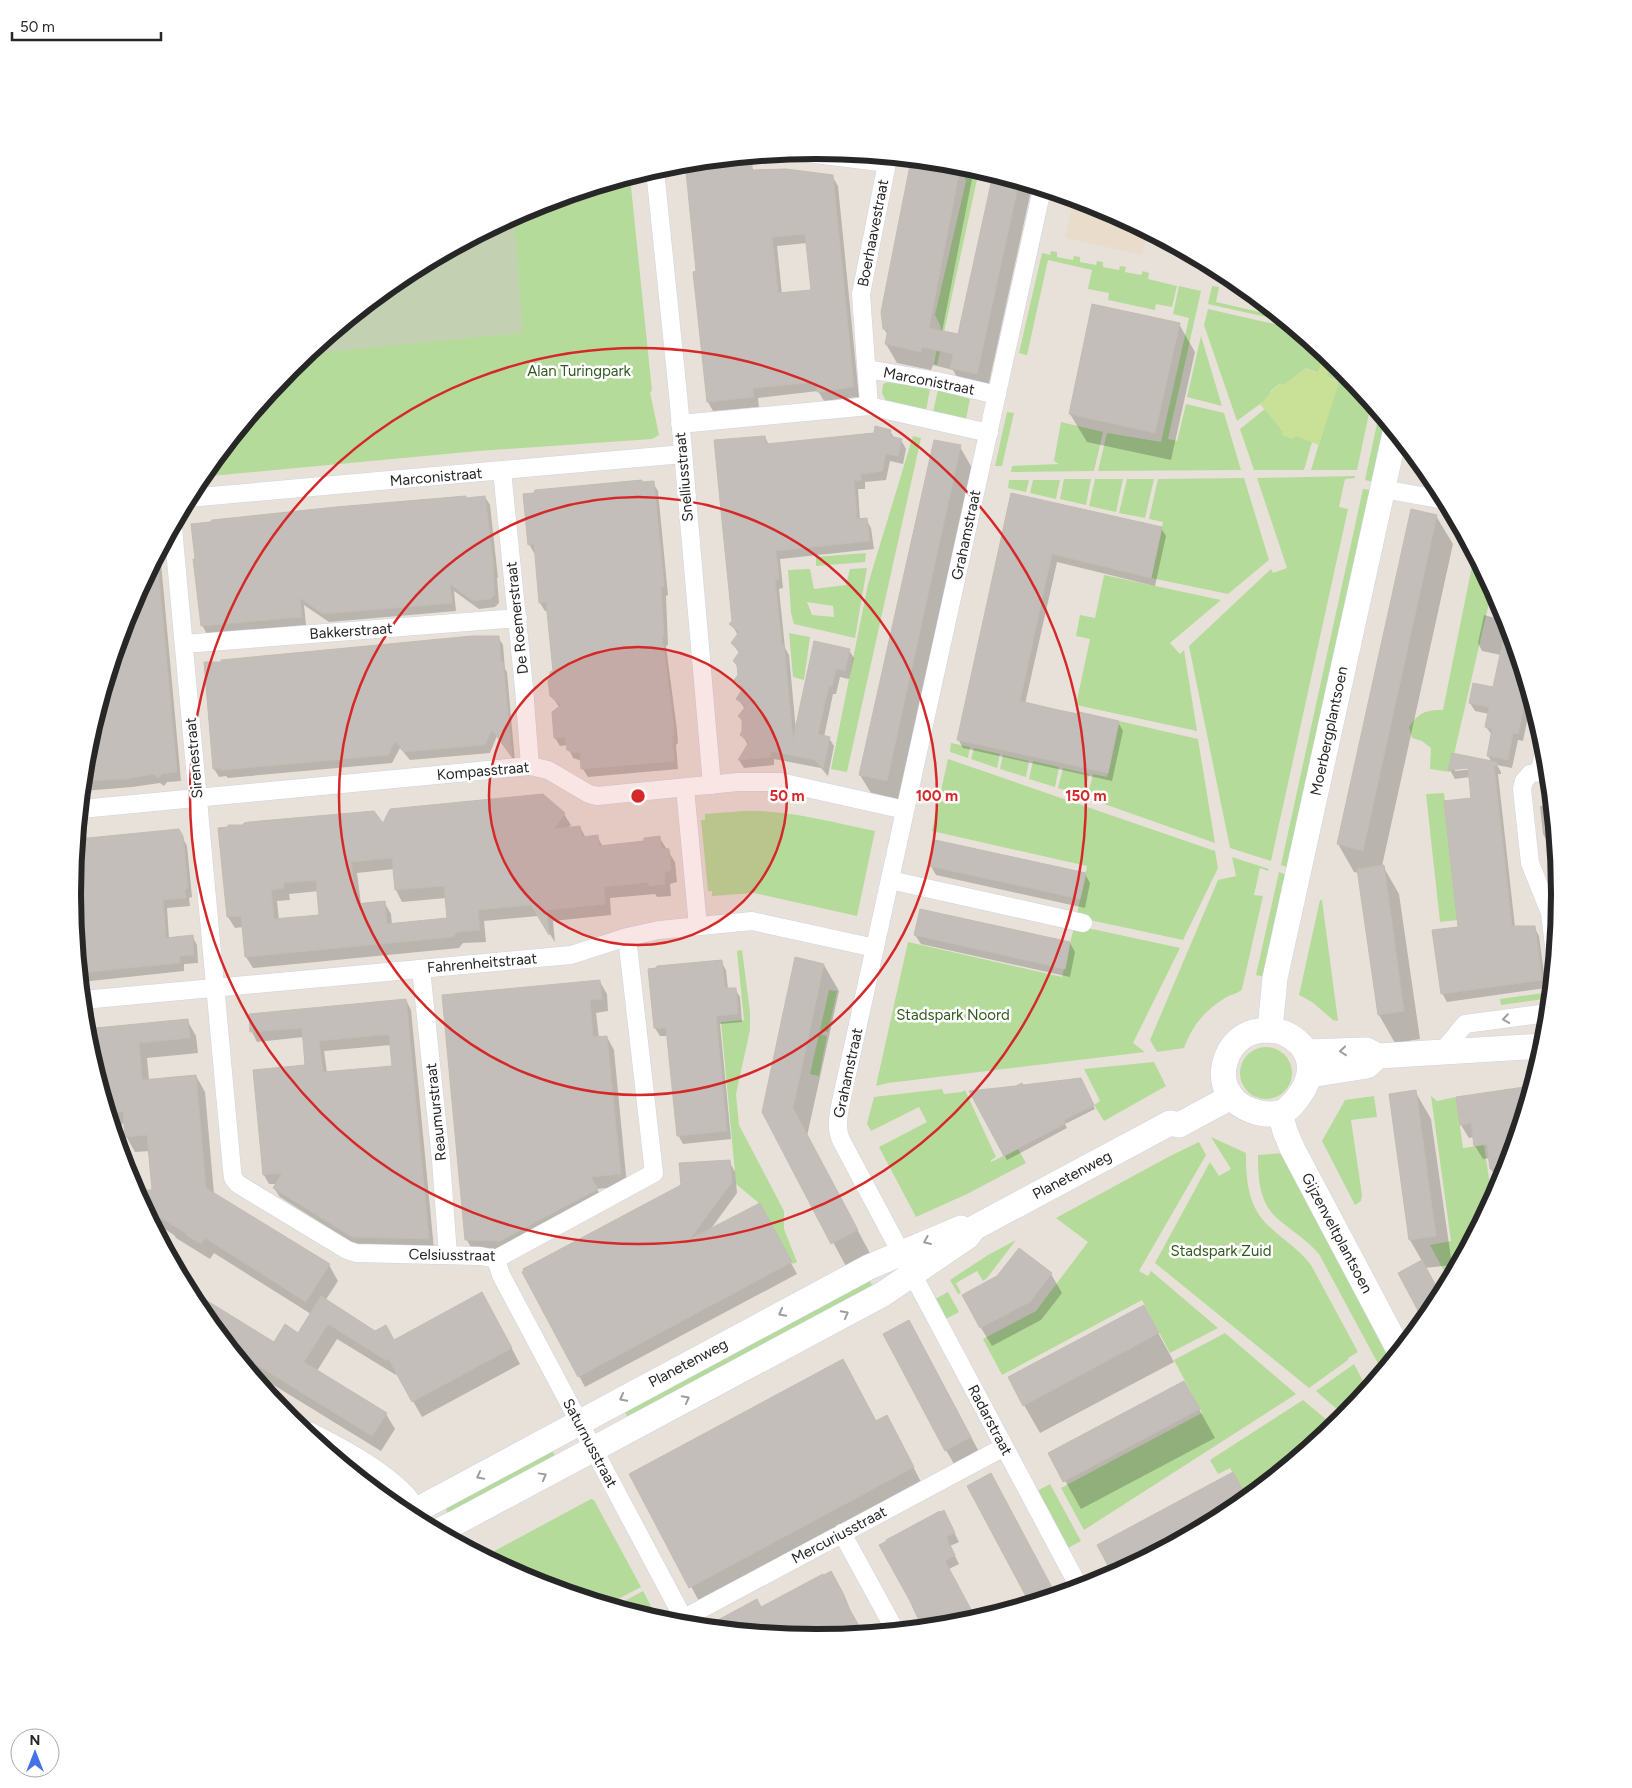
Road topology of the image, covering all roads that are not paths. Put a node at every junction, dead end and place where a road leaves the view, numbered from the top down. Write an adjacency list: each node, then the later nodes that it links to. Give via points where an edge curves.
1 (886, 163): 4 (street, Boerhaavestraat, via 861,294)
2 (656, 177): 7 (street, Snelliusstraat)
3 (1041, 195): 5 (street, Grahamstraat)
4 (867, 369): 5 (street, Marconistraat); 6 (street, Marconistraat)
5 (998, 395): 8 (street, Grahamstraat)
6 (869, 406): 7 (street); 8 (street)
7 (680, 424): 10 (street, Snelliusstraat)
8 (989, 433): 24 (street, Grahamstraat)
9 (1393, 440): 12 (street, Moerbergplantsoen)
10 (682, 454): 11 (street, Marconistraat); 20 (street, Snelliusstraat)
11 (502, 471): 13 (street, Marconistraat); 16 (street, De Roemerstraat)
12 (1383, 489): 14 (street); 35 (street, Moerbergplantsoen, via 1275,978)
13 (198, 497)
14 (1434, 498)
15 (173, 539): 17 (street, Sirenestraat)
16 (518, 618): 17 (street, Bakkerstraat); 18 (street, De Roemerstraat)
17 (184, 644): 22 (street, Sirenestraat)
18 (530, 766): 21 (street, Kompasstraat, via 548,770 597,796); 22 (street, Kompasstraat)
19 (1540, 771): 26 (street, via 1530,774 1522,789 1530,863)
20 (712, 786): 21 (street, Kompasstraat); 24 (street, Kompasstraat, via 780,782)
21 (685, 788): 28 (street)
22 (198, 798): 23 (street, Kompasstraat); 32 (street, Sirenestraat)
23 (87, 808)
24 (905, 810): 25 (street, Grahamstraat)
25 (890, 880): 27 (street); 30 (street, Grahamstraat)
26 (1550, 914)
27 (1083, 923)
28 (698, 926): 29 (street, Fahrenheitstraat); 30 (street, Fahrenheitstraat, via 752,921)
29 (626, 937): 31 (street, Fahrenheitstraat, via 572,955); 42 (street, Celsiusstraat, via 654,1173)
30 (875, 948): 43 (street, Grahamstraat, via 837,1124 838,1132)
31 (421, 969): 32 (street, Fahrenheitstraat); 41 (street, Reaumurstraat)
32 (215, 988): 33 (street, Fahrenheitstraat); 41 (street, Celsiusstraat, via 232,1170 238,1184 347,1250 356,1253)
33 (89, 999)
34 (1540, 1014): 37 (street, one-way to 37, via 1465,1024)
35 (1270, 1030): 38 (street, via 1285,1033 1297,1042); 39 (street, via 1245,1035 1235,1044 1224,1066)
36 (1535, 1046): 37 (street)
37 (1442, 1052): 38 (street, via 1378,1056 1367,1066)
38 (1308, 1064): 40 (street, via 1306,1085 1293,1104)
39 (1228, 1088): 40 (street, via 1242,1106 1255,1112); 43 (street, Planetenweg, via 1179,1125 1170,1123 974,1228 961,1228)
40 (1280, 1113): 44 (street, Gijzenveltplantsoen, via 1292,1148)
41 (448, 1255): 42 (street, Celsiusstraat)
42 (496, 1259): 45 (street, Saturnusstraat, via 501,1275)
43 (907, 1263): 45 (street, Planetenweg, one-way to 45, via 846,1279); 47 (street, Radarstraat); 48 (street, Planetenweg, one-way to 43, via 883,1294)
44 (1396, 1344)
45 (579, 1423): 48 (street, Saturnusstraat); 50 (street, Planetenweg, one-way to 50)
46 (332, 1446): 49 (street, via 381,1477)
47 (1004, 1447): 52 (street, Mercuriusstraat); 53 (street, Radarstraat)
48 (593, 1448): 51 (street, Planetenweg, one-way to 48); 54 (street, Saturnusstraat)
49 (405, 1503)
50 (419, 1512)
51 (445, 1528)
52 (842, 1533): 55 (street, Mercuriusstraat); 56 (street)
53 (1076, 1581)
54 (678, 1616)
55 (689, 1617)
56 (891, 1624)

